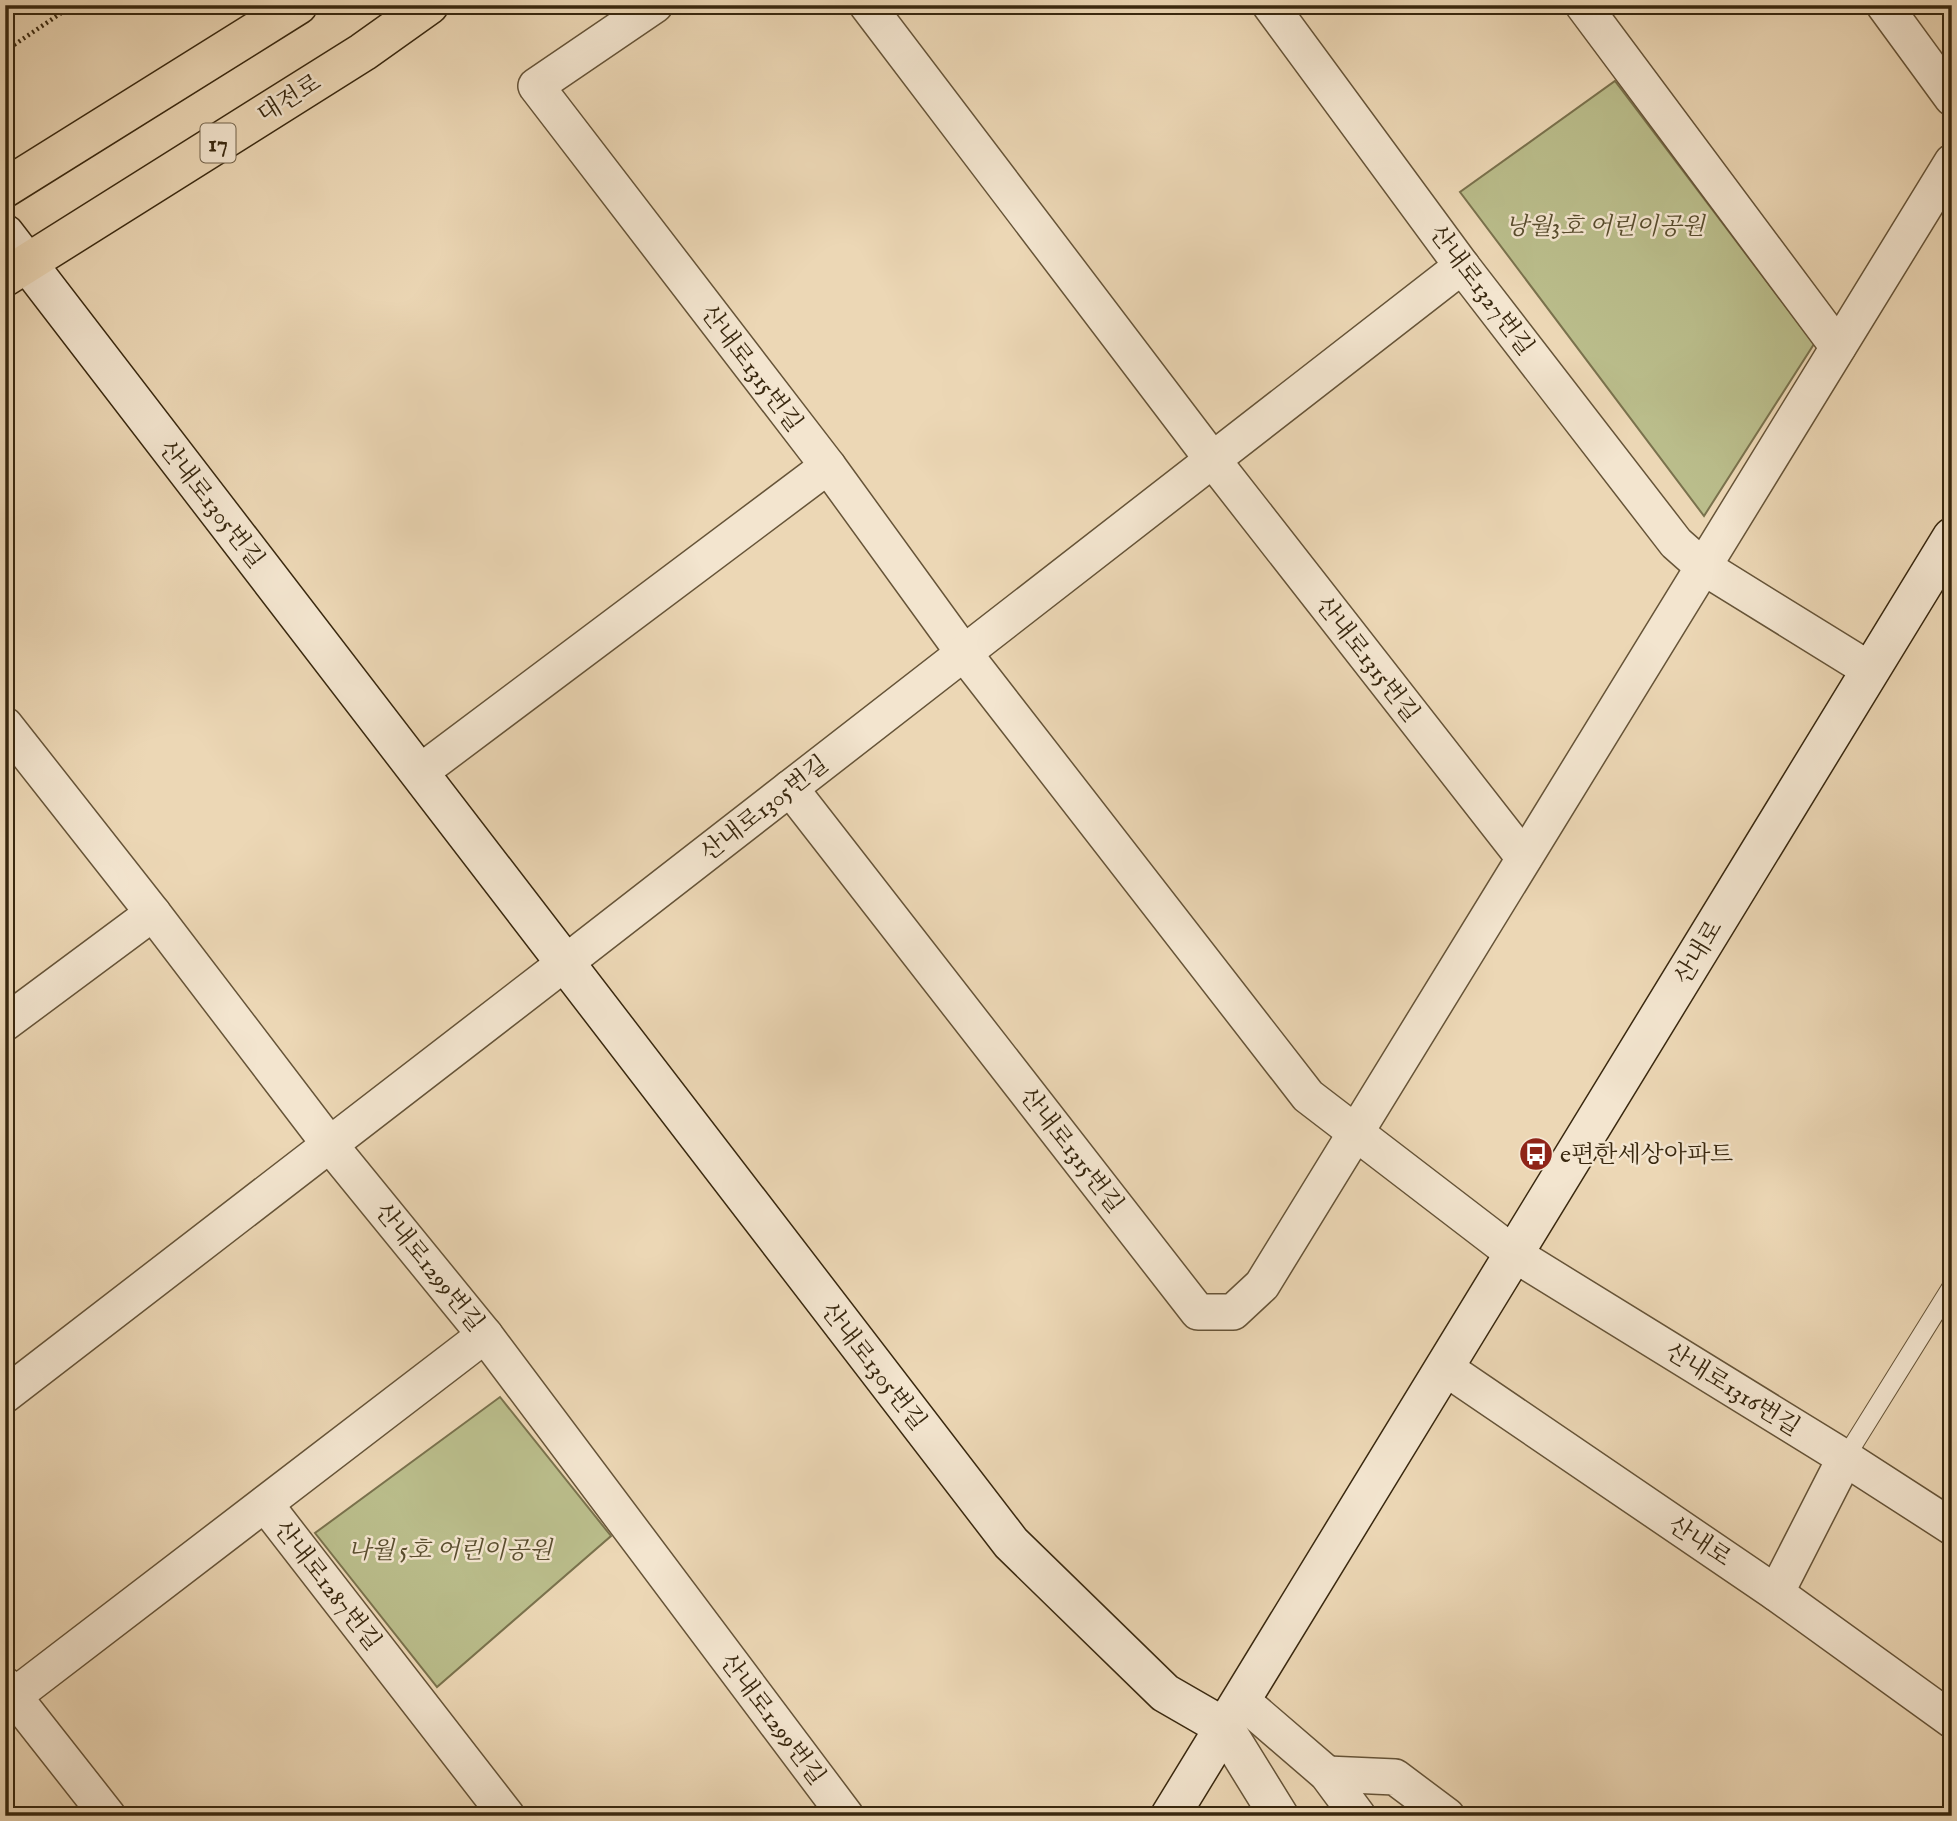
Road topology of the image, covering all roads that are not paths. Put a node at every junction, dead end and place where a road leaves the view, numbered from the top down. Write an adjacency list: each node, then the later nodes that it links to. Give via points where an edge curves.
1 (298, 5): 10 (main road)
2 (429, 5): 11 (main road, 대전로 / 17, via 363,52)
3 (655, 5): 15 (street, 산내로1315번길, via 536,86)
4 (867, 5): 14 (street, 산내로1315번길)
5 (1270, 5): 12 (street, 산내로1327번길)
6 (1583, 5): 13 (street)
7 (1884, 5): 8 (street)
8 (1952, 98)
9 (1952, 162): 13 (street)
10 (5, 188)
11 (13, 258): 21 (main road, 산내로1305번길)
12 (1462, 266): 14 (street); 17 (street, 산내로1327번길, via 1676,543)
13 (1838, 347): 17 (street)
14 (1212, 460): 18 (street); 23 (street, 산내로1315번길)
15 (828, 466): 18 (street, 산내로1315번길); 21 (street)
16 (1952, 537): 19 (main road, 산내로)
17 (1702, 566): 19 (street, 산내로1327번길); 23 (street, 산내로1315번길)
18 (963, 652): 22 (street, 산내로1305번길); 27 (street, 산내로1315번길, via 1308,1096)
19 (1870, 670): 29 (main road, 산내로)
20 (5, 725): 24 (street, 산내로1299번길)
21 (419, 773): 25 (main road, 산내로1305번길)
22 (790, 788): 25 (street, 산내로1305번길); 27 (street, 산내로1315번길, via 1198,1312 1233,1312 1262,1285)
23 (1524, 858): 27 (street, 산내로1315번길)
24 (153, 912): 26 (street); 28 (street, 산내로1299번길)
25 (565, 964): 28 (street); 39 (main road, 산내로1305번길, via 1011,1543 1165,1693)
26 (5, 1023)
27 (1356, 1132): 29 (street, 산내로1315번길)
28 (330, 1144): 31 (street, 산내로1299번길); 33 (street)
29 (1514, 1254): 32 (main road, 산내로); 34 (street, 산내로1316번길)
30 (1952, 1286): 34 (lane)
31 (485, 1335): 35 (street); 44 (street, 산내로1299번길)
32 (1444, 1367): 37 (street, 산내로); 39 (main road, 산내로)
33 (5, 1395)
34 (1845, 1458): 36 (street, 산내로1316번길); 37 (street)
35 (265, 1504): 38 (street, 산내로1287번길); 43 (street, 산내로1287번길)
36 (1952, 1527)
37 (1776, 1592): 40 (street, 산내로)
38 (10, 1690): 42 (street, 산내로1287번길)
39 (1232, 1714): 41 (street); 45 (main road, 산내로); 46 (main road)
40 (1952, 1720)
41 (1327, 1774): 47 (street); 48 (street, via 1395,1777)
42 (108, 1816)
43 (507, 1816)
44 (846, 1816)
45 (1170, 1816)
46 (1279, 1816)
47 (1358, 1816)
48 (1447, 1816)

